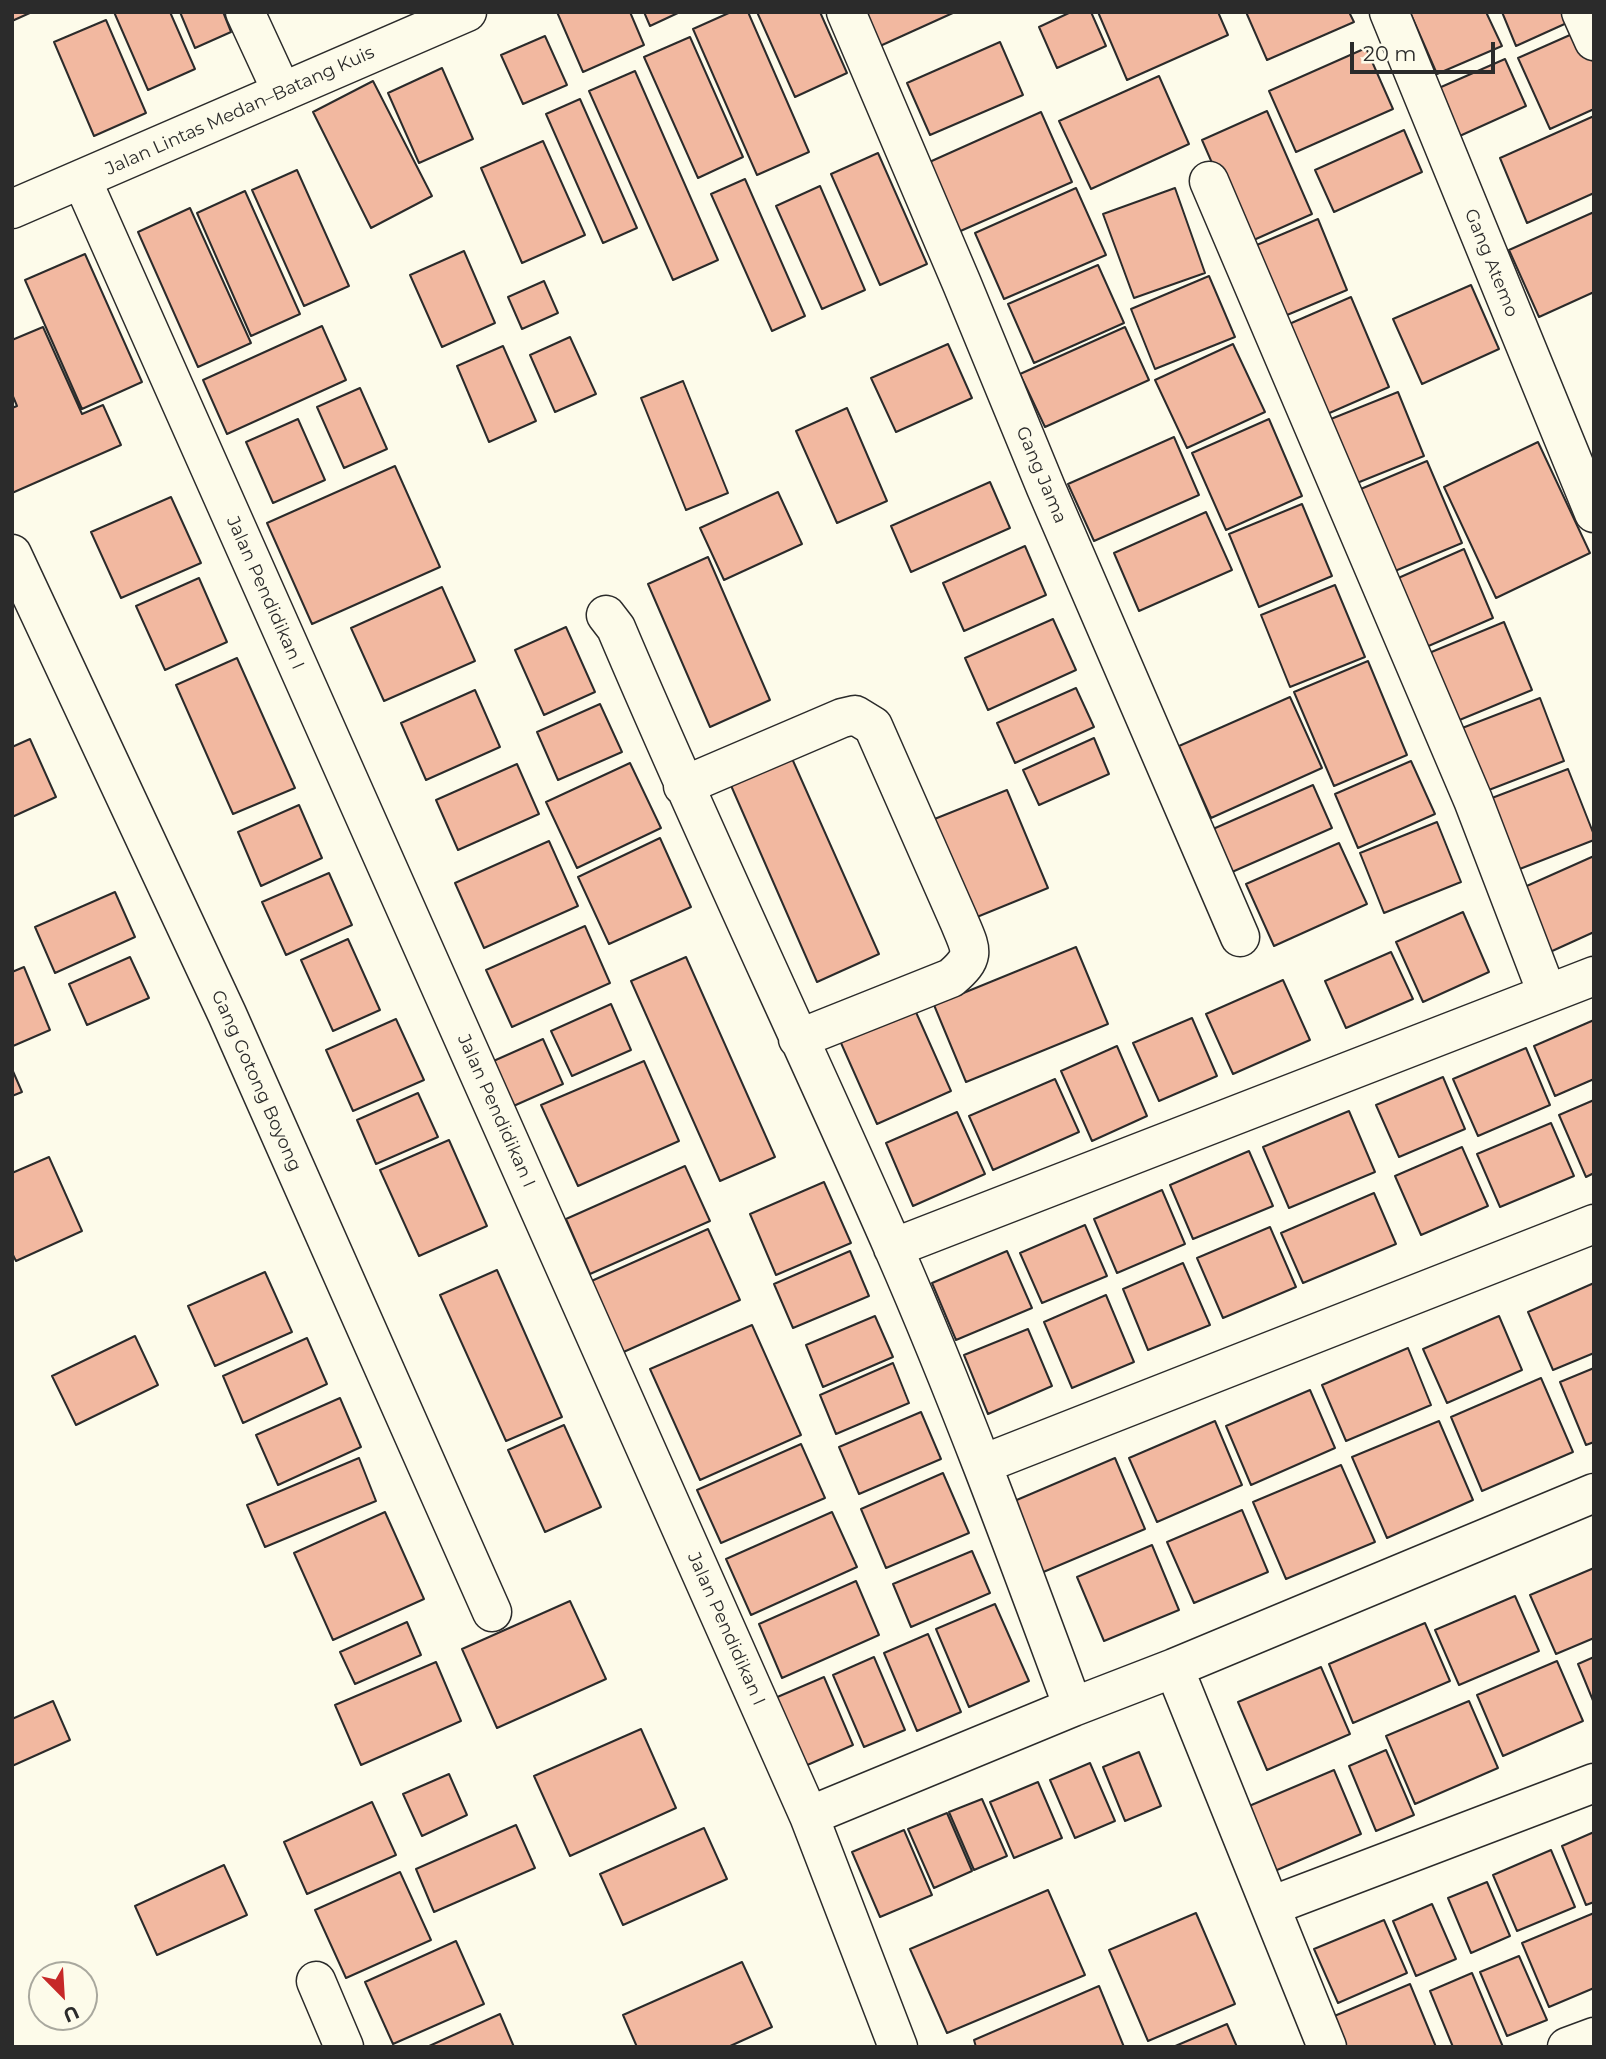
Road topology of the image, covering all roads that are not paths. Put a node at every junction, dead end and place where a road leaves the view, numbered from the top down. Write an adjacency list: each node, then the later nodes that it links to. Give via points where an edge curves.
1 (245, 12): 7 (main road)
2 (467, 12): 7 (main road, Jalan Lintas Medan–Batang Kuis)
3 (846, 12): 15 (main road, Gang Jama)
4 (1389, 12): 11 (main road, Gang Atemo)
5 (1581, 12): 6 (main road)
6 (1594, 41)
7 (282, 92): 8 (main road, Jalan Lintas Medan–Batang Kuis)
8 (82, 180): 10 (main road, Jalan Lintas Medan–Batang Kuis); 27 (main road, Jalan Pendidikan I)
9 (1209, 181): 17 (main road, via 1472,800)
10 (21, 206)
11 (1594, 513)
12 (12, 554): 23 (main road, Gang Gotong Boyong, via 227,1014)
13 (606, 615): 14 (main road, via 616,628)
14 (683, 786): 18 (main road); 18 (main road, via 842,718 855,715 873,726 960,921 969,957 951,978)
15 (1240, 937)
16 (1594, 976): 17 (main road)
17 (1547, 993): 20 (main road)
18 (799, 1039): 20 (main road)
19 (1594, 1224): 21 (main road)
20 (893, 1248): 21 (main road)
21 (983, 1464): 25 (main road)
22 (1594, 1493): 24 (main road)
23 (492, 1612)
24 (1174, 1668): 25 (main road); 28 (main road)
25 (1073, 1707): 27 (main road)
26 (1594, 1783): 28 (main road)
27 (809, 1816): 32 (main road, Jalan Pendidikan I)
28 (1271, 1906): 33 (main road)
29 (316, 1981): 31 (main road)
30 (1594, 2037): 34 (main road)
31 (344, 2047)
32 (898, 2047)
33 (1327, 2047)
34 (1567, 2047)

